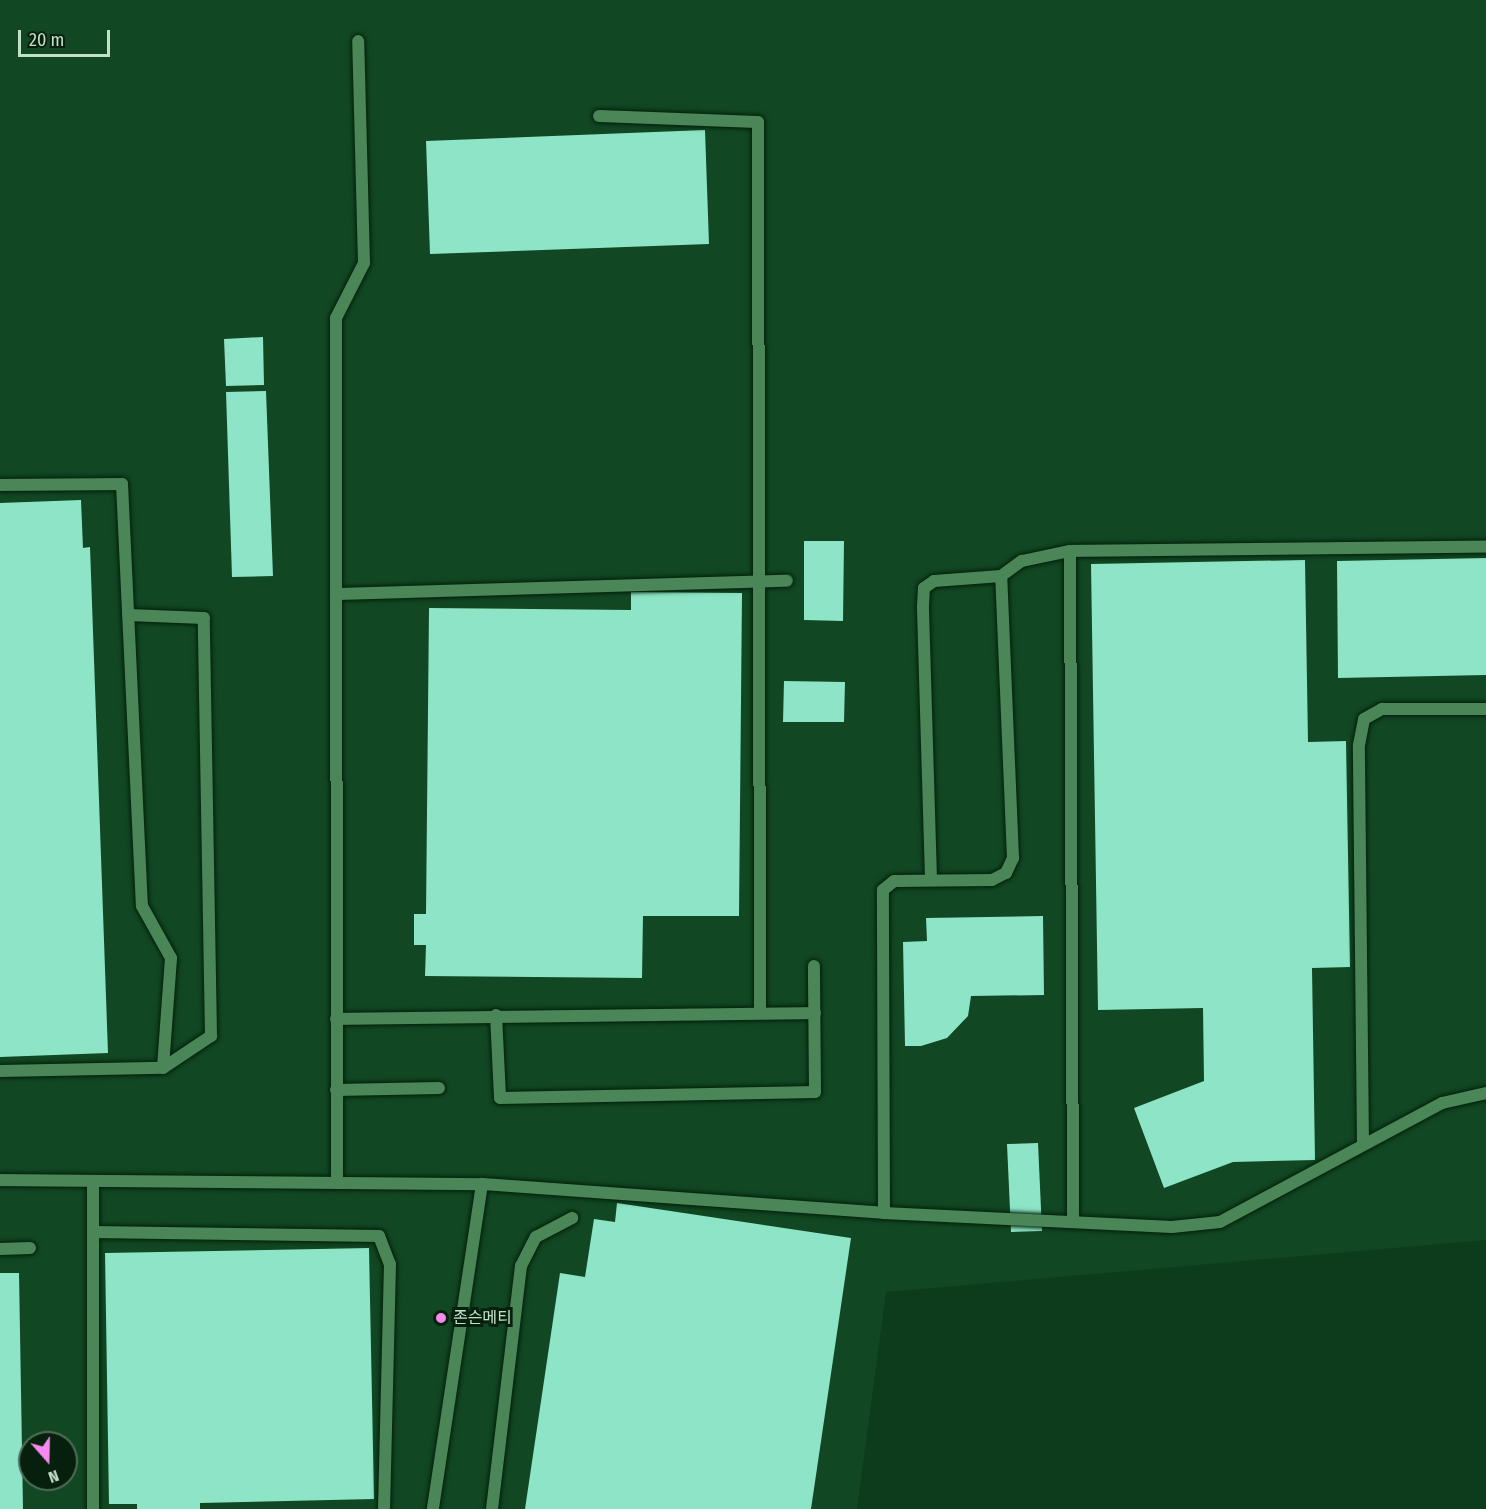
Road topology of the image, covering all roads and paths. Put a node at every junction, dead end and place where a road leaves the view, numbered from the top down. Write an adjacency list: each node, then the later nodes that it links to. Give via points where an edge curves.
1 (358, 41): 9 (street, via 364,263 336,318)
2 (599, 116): 8 (street, via 758,122)
3 (0, 485): 10 (street, via 122,484)
4 (1486, 547): 5 (street)
5 (1070, 551): 6 (street, via 1022,561); 30 (street)
6 (1001, 576): 12 (street, via 934,581 924,588); 12 (street, via 1013,858 1006,873 992,880)
7 (787, 581): 8 (street)
8 (759, 584): 9 (street); 14 (street)
9 (336, 594): 17 (street)
10 (129, 615): 18 (street, via 142,906 171,958); 18 (street, via 204,618 211,1036)
11 (1486, 709): 23 (street, via 1382,709 1364,719 1359,745)
12 (931, 879): 28 (street, via 894,881 883,890)
13 (814, 966): 15 (street)
14 (760, 1012): 15 (street); 16 (street)
15 (814, 1013): 16 (street, via 815,1092 500,1098)
16 (496, 1015): 17 (street)
17 (336, 1019): 21 (street)
18 (163, 1068): 19 (street)
19 (0, 1071)
20 (439, 1088): 21 (street)
21 (336, 1090): 26 (street)
22 (1486, 1093): 23 (street, via 1442,1103)
23 (1363, 1144): 30 (street, via 1220,1222 1172,1227)
24 (0, 1180): 25 (street)
25 (93, 1181): 26 (street); 31 (street)
26 (337, 1183): 27 (street)
27 (482, 1184): 28 (street); 36 (street)
28 (884, 1213): 30 (street)
29 (572, 1218): 37 (street, via 536,1237 521,1266)
30 (1073, 1221)
31 (93, 1232): 34 (street); 35 (street, via 379,1236 390,1264)
32 (30, 1248): 33 (street)
33 (0, 1249)
34 (93, 1509)
35 (384, 1509)
36 (433, 1509)
37 (492, 1509)

